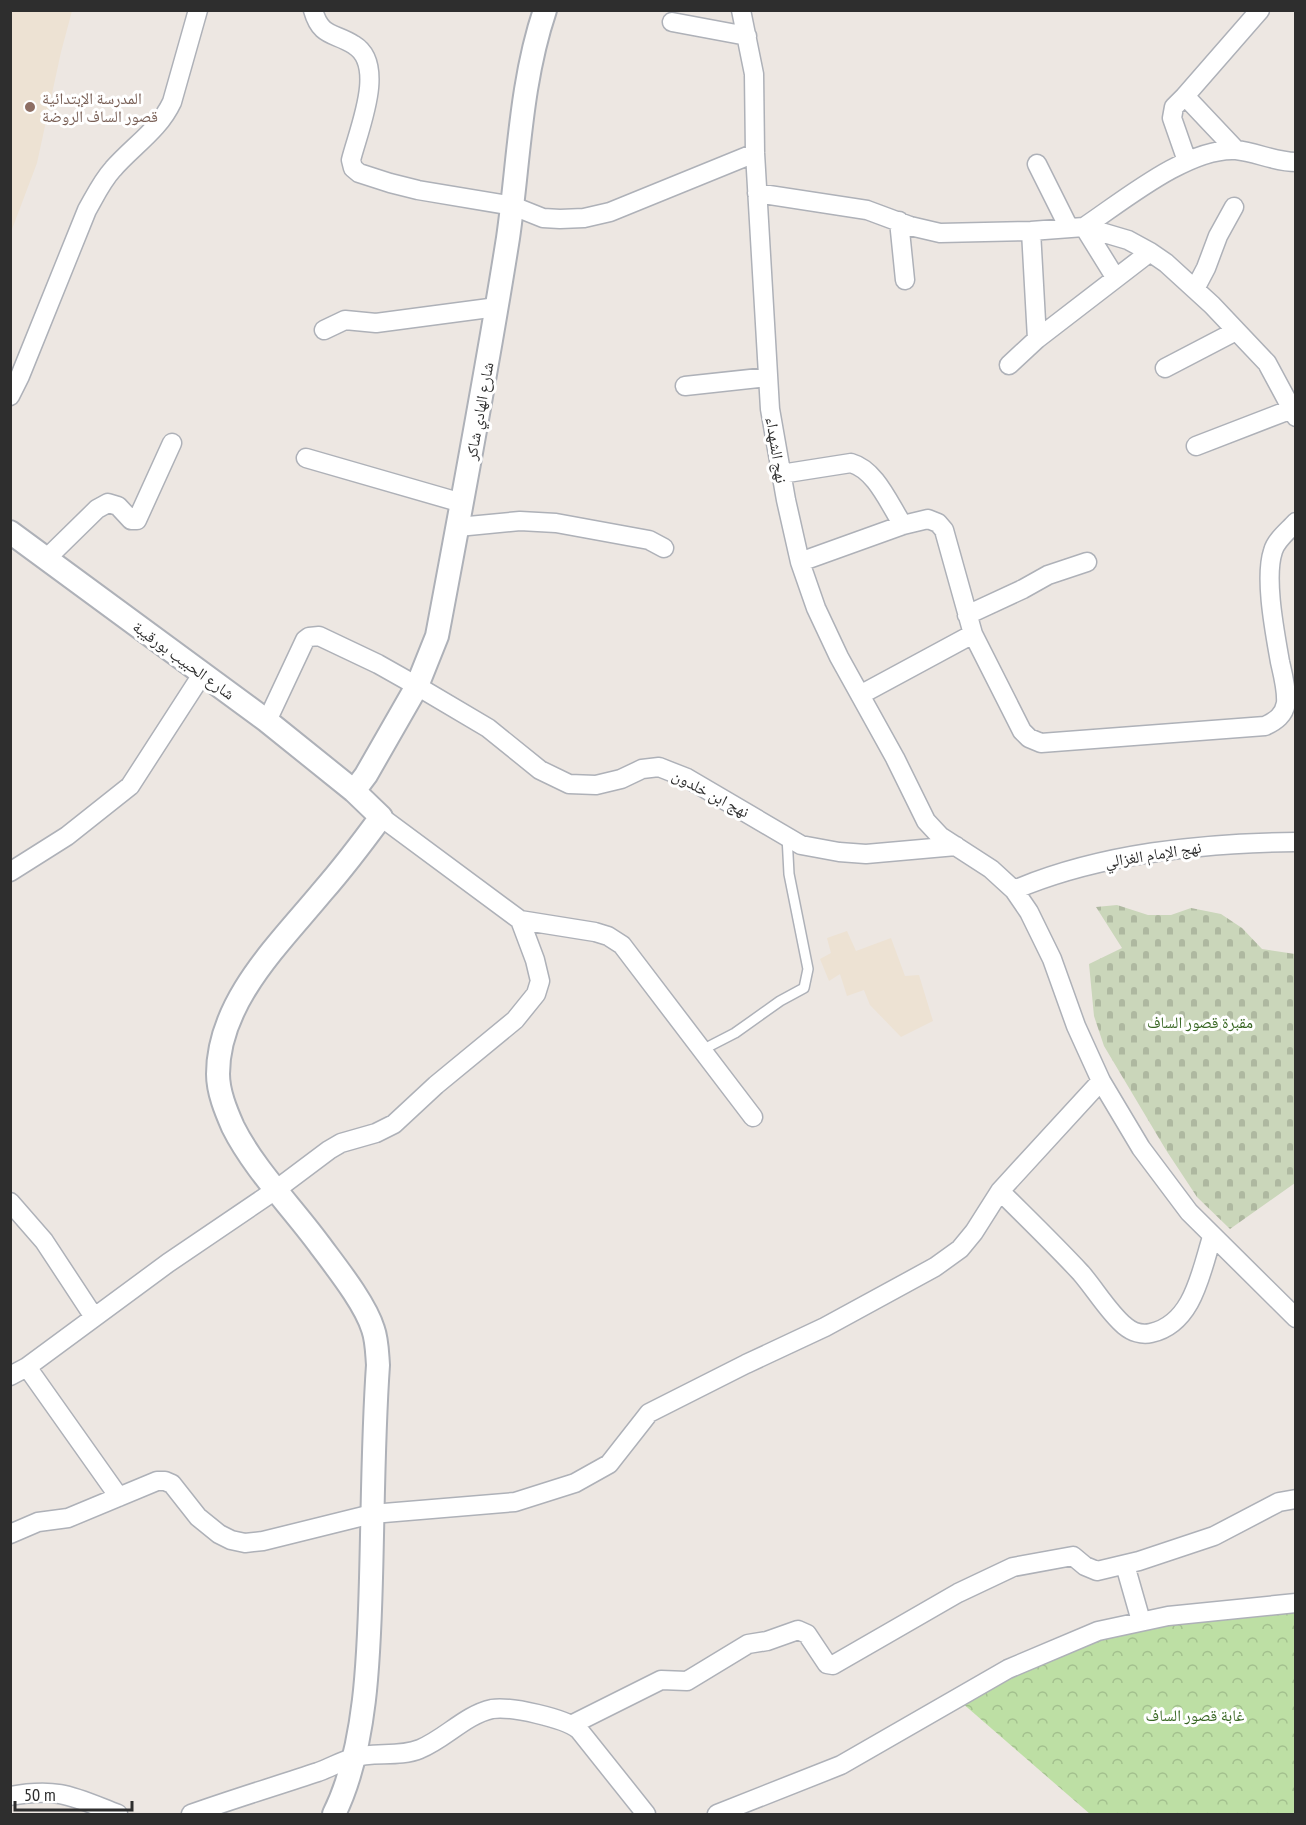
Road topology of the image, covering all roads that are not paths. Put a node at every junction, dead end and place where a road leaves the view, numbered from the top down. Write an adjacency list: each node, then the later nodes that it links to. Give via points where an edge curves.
1 (198, 10): 32 (street, via 166,115 112,171 87,210)
2 (313, 10): 15 (street, via 324,31 354,45 369,66 369,91 351,160 353,168 418,190)
3 (545, 10): 15 (street, شارع الهادي شاكر, via 524,97)
4 (741, 10): 7 (street, نهج الشهداء)
5 (1260, 10): 8 (street)
6 (672, 22): 7 (street)
7 (747, 36): 10 (street, نهج الشهداء, via 754,74)
8 (1185, 96): 9 (street); 11 (street, via 1174,107 1172,118)
9 (1236, 150): 11 (street, via 1206,153); 12 (street)
10 (755, 153): 14 (street, نهج الشهداء); 15 (street, via 610,212 584,218 543,218)
11 (1187, 161): 18 (street)
12 (1296, 162)
13 (1037, 164): 18 (street)
14 (757, 193): 17 (street, via 867,210); 30 (street, نهج الشهداء)
15 (513, 206): 24 (street, شارع الهادي شاكر)
16 (1234, 207): 23 (street)
17 (899, 221): 19 (street, via 940,232); 22 (street)
18 (1076, 227): 19 (street); 20 (street, via 1128,240); 21 (street)
19 (1031, 231): 27 (street)
20 (1150, 252): 21 (street); 23 (street)
21 (1115, 278): 27 (street)
22 (905, 280)
23 (1195, 289): 26 (street)
24 (497, 307): 25 (street, via 376,323 345,320); 38 (street, شارع الهادي شاكر)
25 (324, 330)
26 (1236, 331): 29 (street); 33 (street, via 1267,363)
27 (1037, 339): 28 (street)
28 (1009, 365)
29 (1165, 368)
30 (768, 377): 31 (street); 37 (street, نهج الشهداء)
31 (685, 386)
32 (10, 396)
33 (1294, 413): 35 (street)
34 (172, 443): 44 (street, via 136,520 130,520 118,506 108,503)
35 (1196, 446)
36 (306, 458): 38 (street)
37 (781, 474): 40 (street, via 857,465 874,480); 45 (street, نهج الشهداء)
38 (462, 503): 41 (street, شارع الهادي شاكر)
39 (1296, 522): 48 (street, via 1273,550 1270,568 1286,703 1275,721 1265,726 1041,743 1022,731)
40 (903, 525): 45 (street); 47 (street, via 928,519 944,530)
41 (458, 527): 43 (street, via 556,522 649,540); 50 (street, شارع الهادي شاكر, via 437,636)
42 (10, 532): 44 (street, شارع الحبيب بورقيبة)
43 (664, 548)
44 (46, 559): 49 (street, شارع الحبيب بورقيبة)
45 (800, 562): 51 (street, نهج الشهداء, via 824,624)
46 (1087, 562): 47 (street, via 1048,575)
47 (967, 615): 48 (street)
48 (973, 634): 51 (street)
49 (203, 673): 52 (street, شارع الحبيب بورقيبة); 58 (street, via 130,786 67,836)
50 (417, 686): 52 (street, نهج ابن خلدون, via 314,636 305,640); 53 (street, شارع الهادي شاكر); 55 (street, نهج ابن خلدون, via 488,728 540,770 569,784 596,785 659,767 687,778)
51 (860, 695): 57 (street, نهج الشهداء, via 926,821)
52 (267, 721): 53 (street, شارع الحبيب بورقيبة)
53 (354, 791): 54 (street, شارع الحبيب بورقيبة)
54 (381, 817): 60 (street); 64 (street, via 250,983 234,1010 223,1041 218,1076 228,1114 255,1162)
55 (787, 836): 57 (street, نهج ابن خلدون, via 817,849 857,853); 61 (lane, via 789,874 808,969 804,988)
56 (1296, 842): 59 (street, نهج الإمام الغزالي, via 1198,846 1097,862)
57 (956, 846): 59 (street, نهج الشهداء, via 991,868)
58 (10, 872)
59 (1014, 890): 62 (street, نهج الشهداء, via 1052,959)
60 (520, 920): 61 (street, via 595,932 622,945); 64 (street, via 540,981 536,994 521,1014 394,1124 341,1143)
61 (702, 1050): 63 (street)
62 (1101, 1081): 65 (street); 67 (street, نهج الشهداء, via 1141,1148)
63 (753, 1117)
64 (277, 1189): 68 (street); 74 (street, via 329,1257 372,1326 378,1365)
65 (1000, 1191): 67 (street, via 1081,1274 1125,1326 1135,1332 1160,1331 1181,1315 1197,1286); 74 (street, via 960,1250 825,1328 649,1413 609,1464 575,1483 515,1502)
66 (10, 1202): 68 (street, via 44,1241)
67 (1212, 1237): 69 (street, نهج الشهداء)
68 (94, 1317): 70 (street)
69 (1296, 1318)
70 (27, 1367): 71 (street); 72 (street)
71 (10, 1376)
72 (118, 1497): 74 (street, via 165,1481 219,1534 244,1543); 75 (street, via 68,1518 38,1522)
73 (1296, 1499): 76 (street, via 1279,1502 1215,1536)
74 (372, 1514): 80 (street, via 366,1678)
75 (10, 1534)
76 (1125, 1565): 78 (street); 79 (street, via 1097,1571 1073,1556 1013,1567 958,1593 833,1665 827,1664 807,1634 798,1630 748,1644 687,1681 661,1680)
77 (1296, 1603): 78 (street)
78 (1141, 1621): 86 (street, via 1098,1631 1008,1669 841,1765)
79 (573, 1724): 80 (street, via 537,1714 494,1709 477,1714 420,1749); 85 (street)
80 (354, 1757): 83 (street); 84 (street)
81 (10, 1796): 82 (street, via 64,1793)
82 (118, 1815)
83 (191, 1815)
84 (334, 1815)
85 (646, 1815)
86 (717, 1815)

